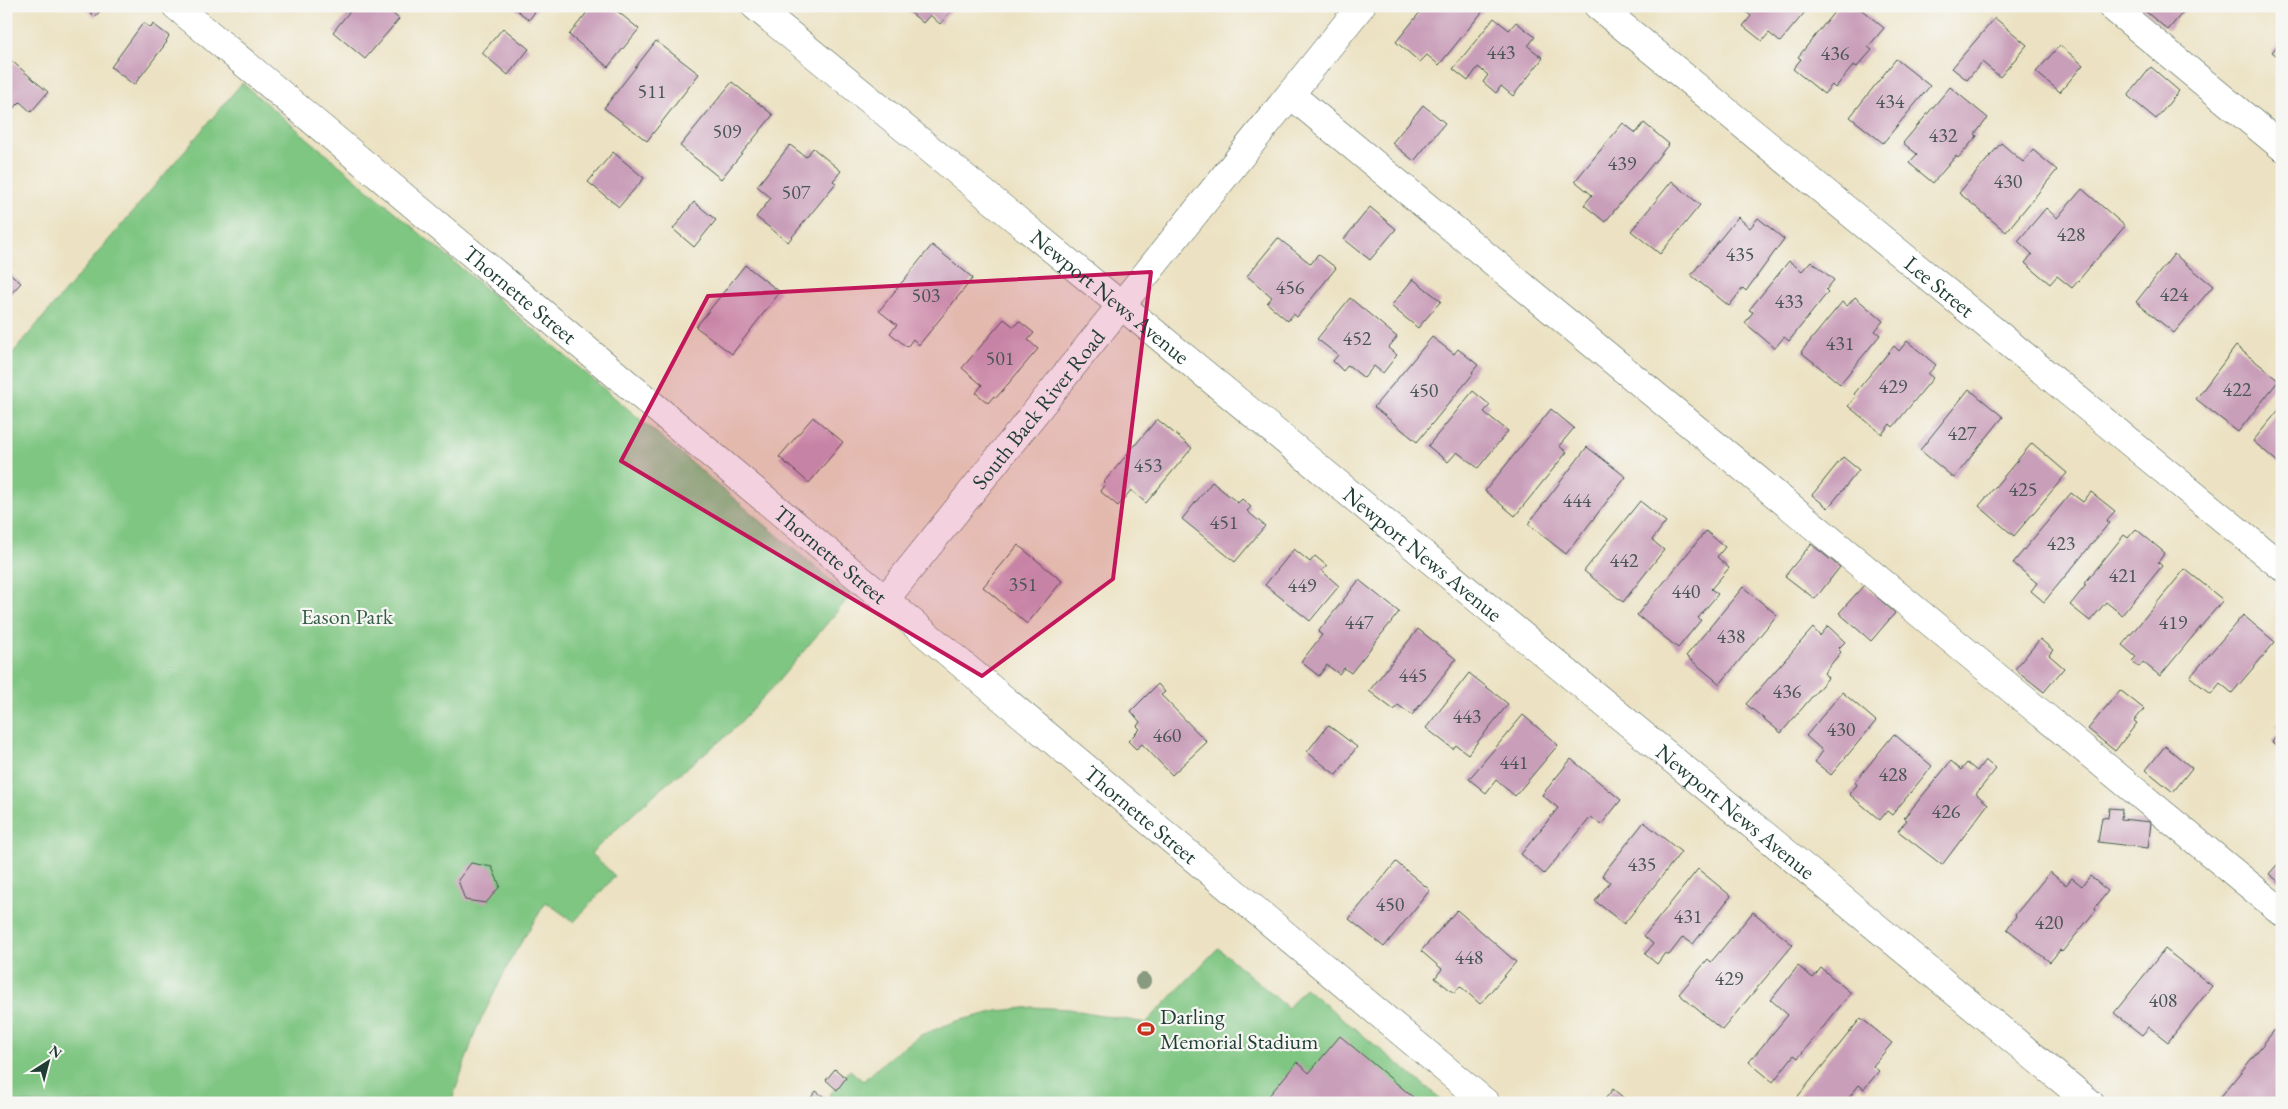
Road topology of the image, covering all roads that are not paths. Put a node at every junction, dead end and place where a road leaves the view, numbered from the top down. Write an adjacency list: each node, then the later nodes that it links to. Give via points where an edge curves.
1 (176, 6): 10 (street, Thornette Street)
2 (755, 6): 8 (street, Newport News Avenue)
3 (1362, 6): 6 (street, South Back River Road)
4 (1598, 6): 9 (street, Lee Street)
5 (2111, 6): 7 (street)
6 (1291, 95): 8 (street, South Back River Road); 11 (street)
7 (2282, 147)
8 (1122, 306): 10 (street, South Back River Road); 13 (street, Newport News Avenue)
9 (2282, 567)
10 (884, 601): 12 (street, Thornette Street)
11 (2282, 912)
12 (1486, 1103)
13 (2090, 1103)

